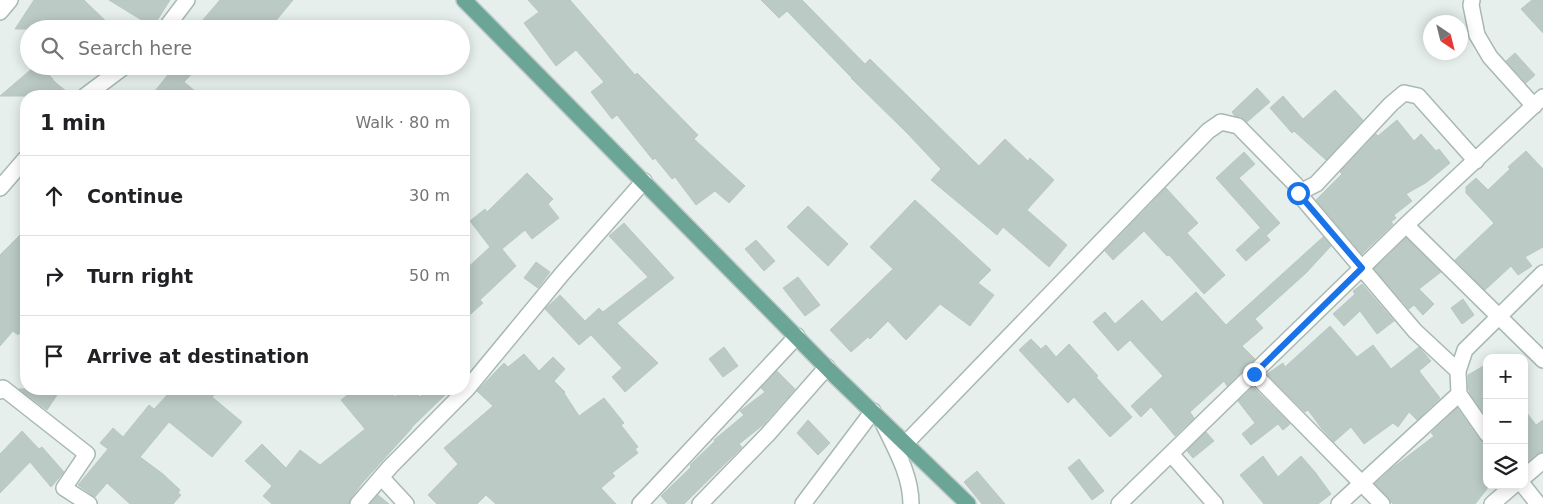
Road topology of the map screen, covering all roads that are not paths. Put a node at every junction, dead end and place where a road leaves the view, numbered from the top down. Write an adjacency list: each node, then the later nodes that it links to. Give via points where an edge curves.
1 (10, 0): 5 (street)
2 (187, 0): 6 (street)
3 (464, 0): 12 (main road)
4 (1472, 0): 9 (street, via 1477,35 1490,57)
5 (0, 12)
6 (172, 20)
7 (113, 75): 8 (street)
8 (93, 90)
9 (1538, 102): 10 (street)
10 (1476, 161): 14 (street, via 1418,96 1404,93 1316,184); 15 (street)
11 (20, 165): 13 (street)
12 (644, 181): 19 (main road); 24 (street)
13 (0, 188)
14 (1298, 193): 16 (street); 30 (street, via 1296,185 1238,126 1221,122 1201,138)
15 (1406, 225): 16 (street); 18 (street)
16 (1362, 268): 22 (street, via 1415,331); 23 (street)
17 (1543, 273): 18 (street)
18 (1498, 318): 20 (street); 22 (street, via 1465,350)
19 (797, 336): 21 (main road); 41 (street)
20 (1543, 360)
21 (827, 367): 28 (main road); 42 (street)
22 (1458, 371): 26 (street)
23 (1254, 374): 31 (street); 35 (street)
24 (470, 382)
25 (0, 391): 38 (street, via 3,388 88,454 64,488)
26 (1459, 394): 29 (street); 35 (street)
27 (458, 395): 34 (street)
28 (877, 416): 30 (main road); 43 (street); 44 (street, via 904,471)
29 (1483, 428)
30 (905, 444): 45 (main road)
31 (1170, 454): 46 (street); 47 (street)
32 (1543, 461): 33 (street)
33 (1528, 474)
34 (380, 478): 39 (street); 40 (street)
35 (1362, 483): 48 (street); 49 (street)
36 (1509, 489): 50 (street)
37 (1526, 489): 51 (street)
38 (89, 504)
39 (358, 504)
40 (406, 504)
41 (640, 504)
42 (700, 504)
43 (803, 504)
44 (911, 504)
45 (968, 504)
46 (1119, 504)
47 (1214, 504)
48 (1339, 504)
49 (1382, 504)
50 (1492, 504)
51 (1538, 504)

